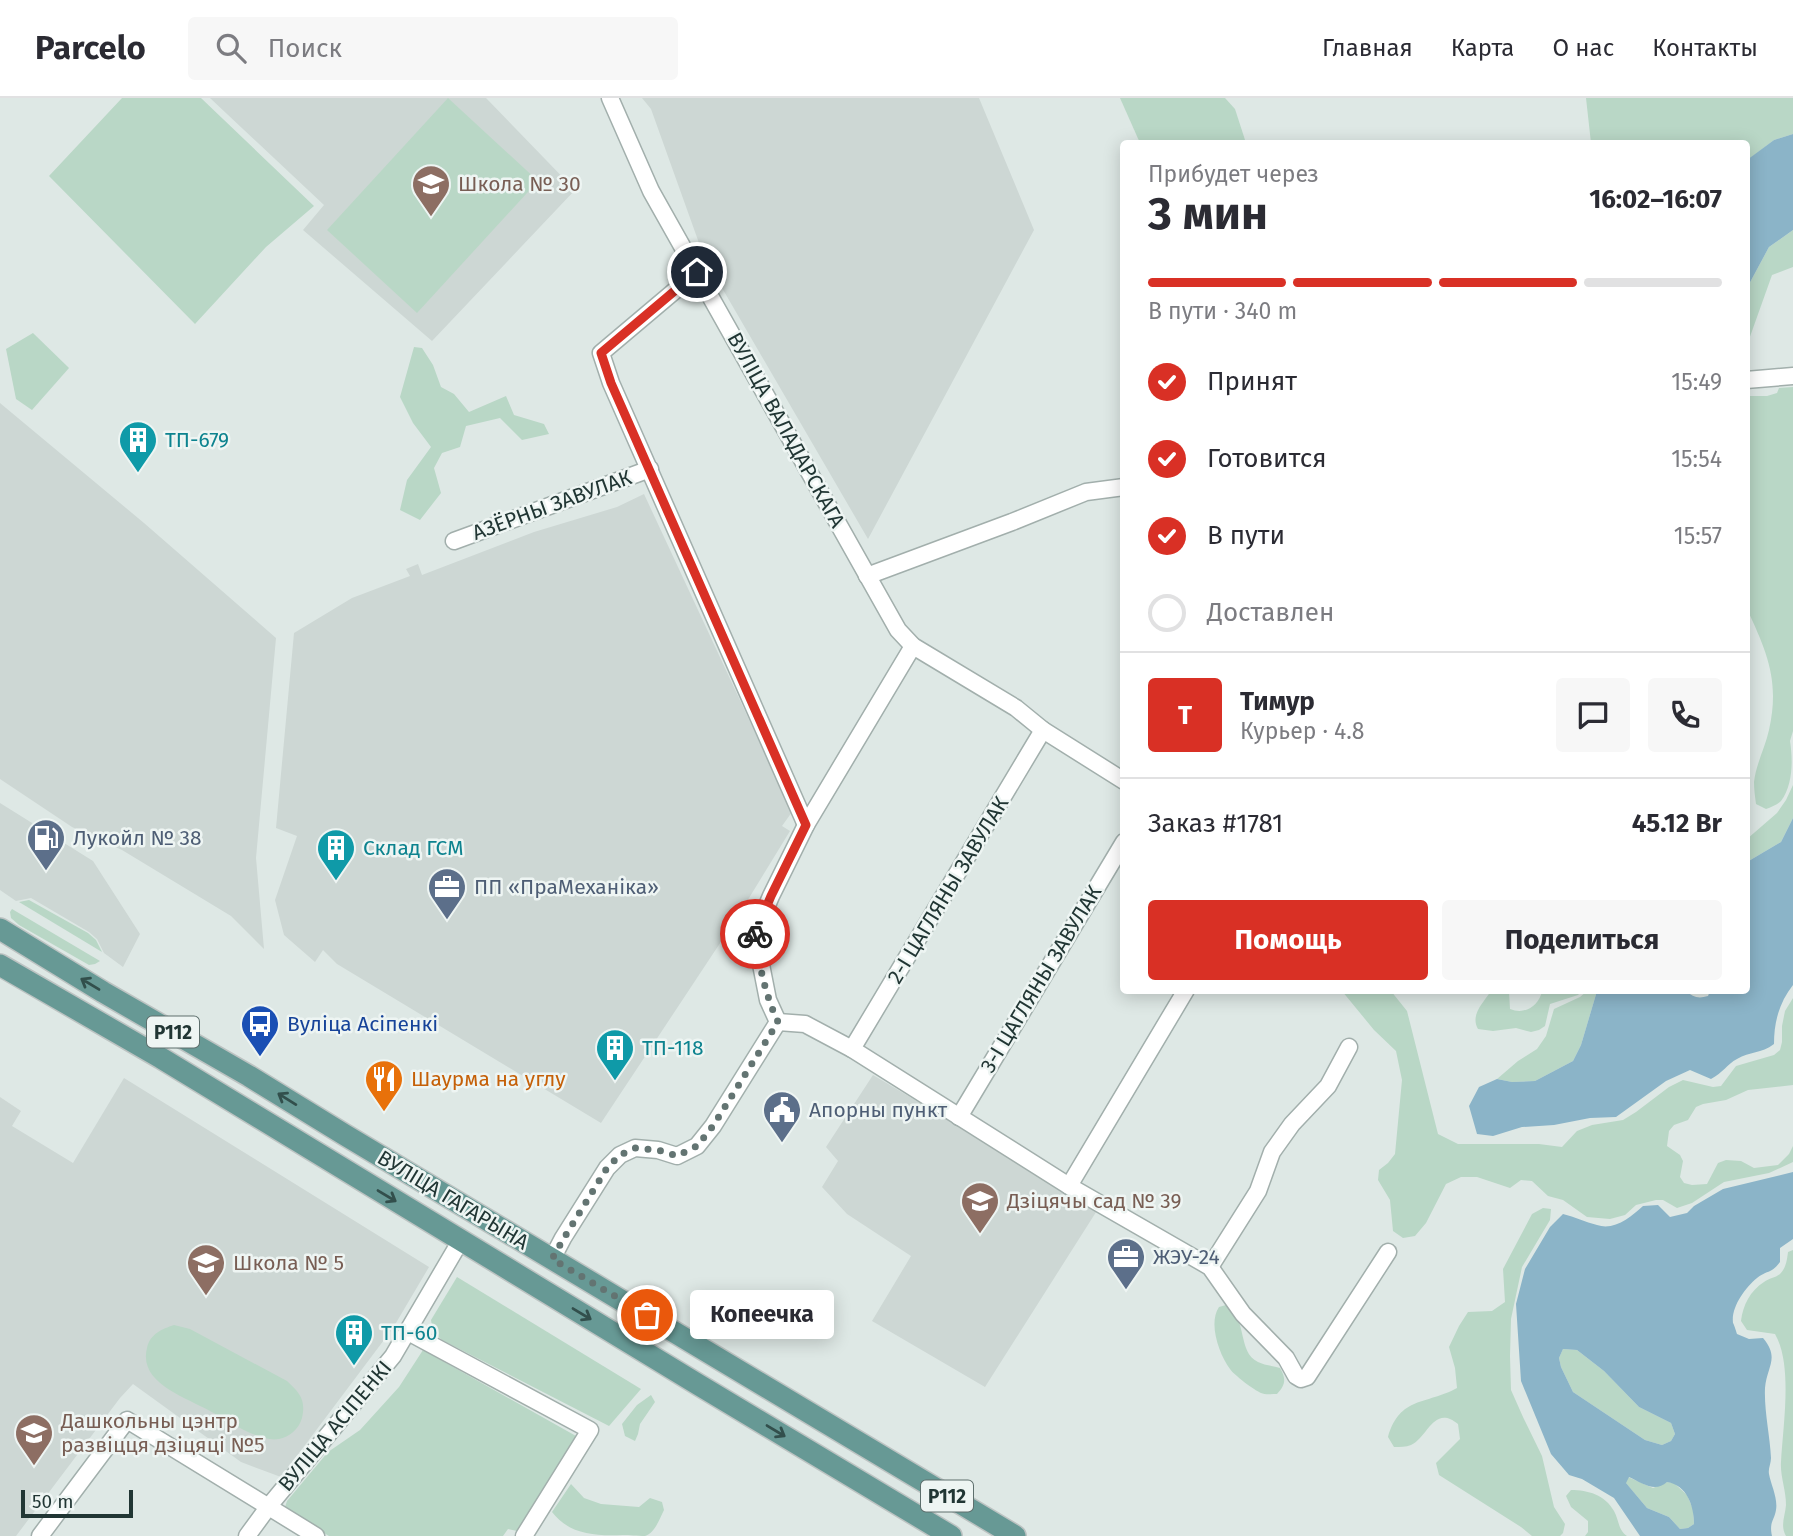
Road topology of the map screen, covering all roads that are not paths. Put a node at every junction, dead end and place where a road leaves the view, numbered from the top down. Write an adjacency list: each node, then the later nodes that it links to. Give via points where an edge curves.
1 (610, 98): 2 (street, ВУЛІЦА ВАЛАДАРСКАГА, via 651,191)
2 (697, 272): 5 (street, АЗЁРНЫ ЗАВУЛАК, via 601,353); 8 (street, ВУЛІЦА ВАЛАДАРСКАГА)
3 (1793, 376): 4 (street)
4 (1750, 380)
5 (650, 468): 7 (street, АЗЁРНЫ ЗАВУЛАК); 12 (street, АЗЁРНЫ ЗАВУЛАК)
6 (1120, 488): 8 (street, via 1086,492)
7 (454, 541)
8 (867, 576): 9 (street, ВУЛІЦА ВАЛАДАРСКАГА, via 898,630)
9 (913, 646): 10 (street, via 1016,708); 12 (street)
10 (1043, 730): 11 (street); 19 (street, 2-І ЦАГЛЯНЫ ЗАВУЛАК)
11 (1120, 778)
12 (806, 825): 17 (street, via 755,934 768,1000)
13 (1120, 849): 20 (street, 3-І ЦАГЛЯНЫ ЗАВУЛАК)
14 (0, 929): 21 (main road, ВУЛІЦА ГАГАРЫНА / Р112, one-way to 14)
15 (0, 965): 22 (main road, ВУЛІЦА ГАГАРЫНА / Р112)
16 (1184, 994): 23 (street)
17 (778, 1022): 19 (street, via 805,1024); 26 (street, via 697,1146 677,1156 635,1148 620,1155 607,1168)
18 (1349, 1047): 27 (street, via 1328,1086 1272,1152 1258,1191)
19 (852, 1049): 20 (street)
20 (959, 1117): 23 (street)
21 (345, 1135): 22 (street); 26 (main road, ВУЛІЦА ГАГАРЫНА / Р112)
22 (329, 1160): 24 (main road, ВУЛІЦА ГАГАРЫНА / Р112, one-way to 24)
23 (1069, 1186): 27 (street)
24 (461, 1240): 28 (street, ВУЛІЦА АСІПЕНКІ); 30 (main road, ВУЛІЦА ГАГАРЫНА / Р112, one-way to 30)
25 (1388, 1252): 27 (street, via 1307,1377 1301,1379 1243,1314)
26 (552, 1259): 29 (main road, ВУЛІЦА ГАГАРЫНА / Р112)
27 (1210, 1267)
28 (408, 1332): 31 (street, ВУЛІЦА АСІПЕНКІ); 35 (street, via 590,1430)
29 (715, 1357): 30 (main road); 37 (main road, ВУЛІЦА ГАГАРЫНА / Р112)
30 (699, 1385): 36 (main road, ВУЛІЦА ГАГАРЫНА / Р112, one-way to 36)
31 (269, 1506): 32 (street, via 127,1420); 33 (street, ВУЛІЦА АСІПЕНКІ); 34 (street)
32 (40, 1536)
33 (247, 1536)
34 (316, 1536)
35 (524, 1536)
36 (951, 1536)
37 (1015, 1536)

